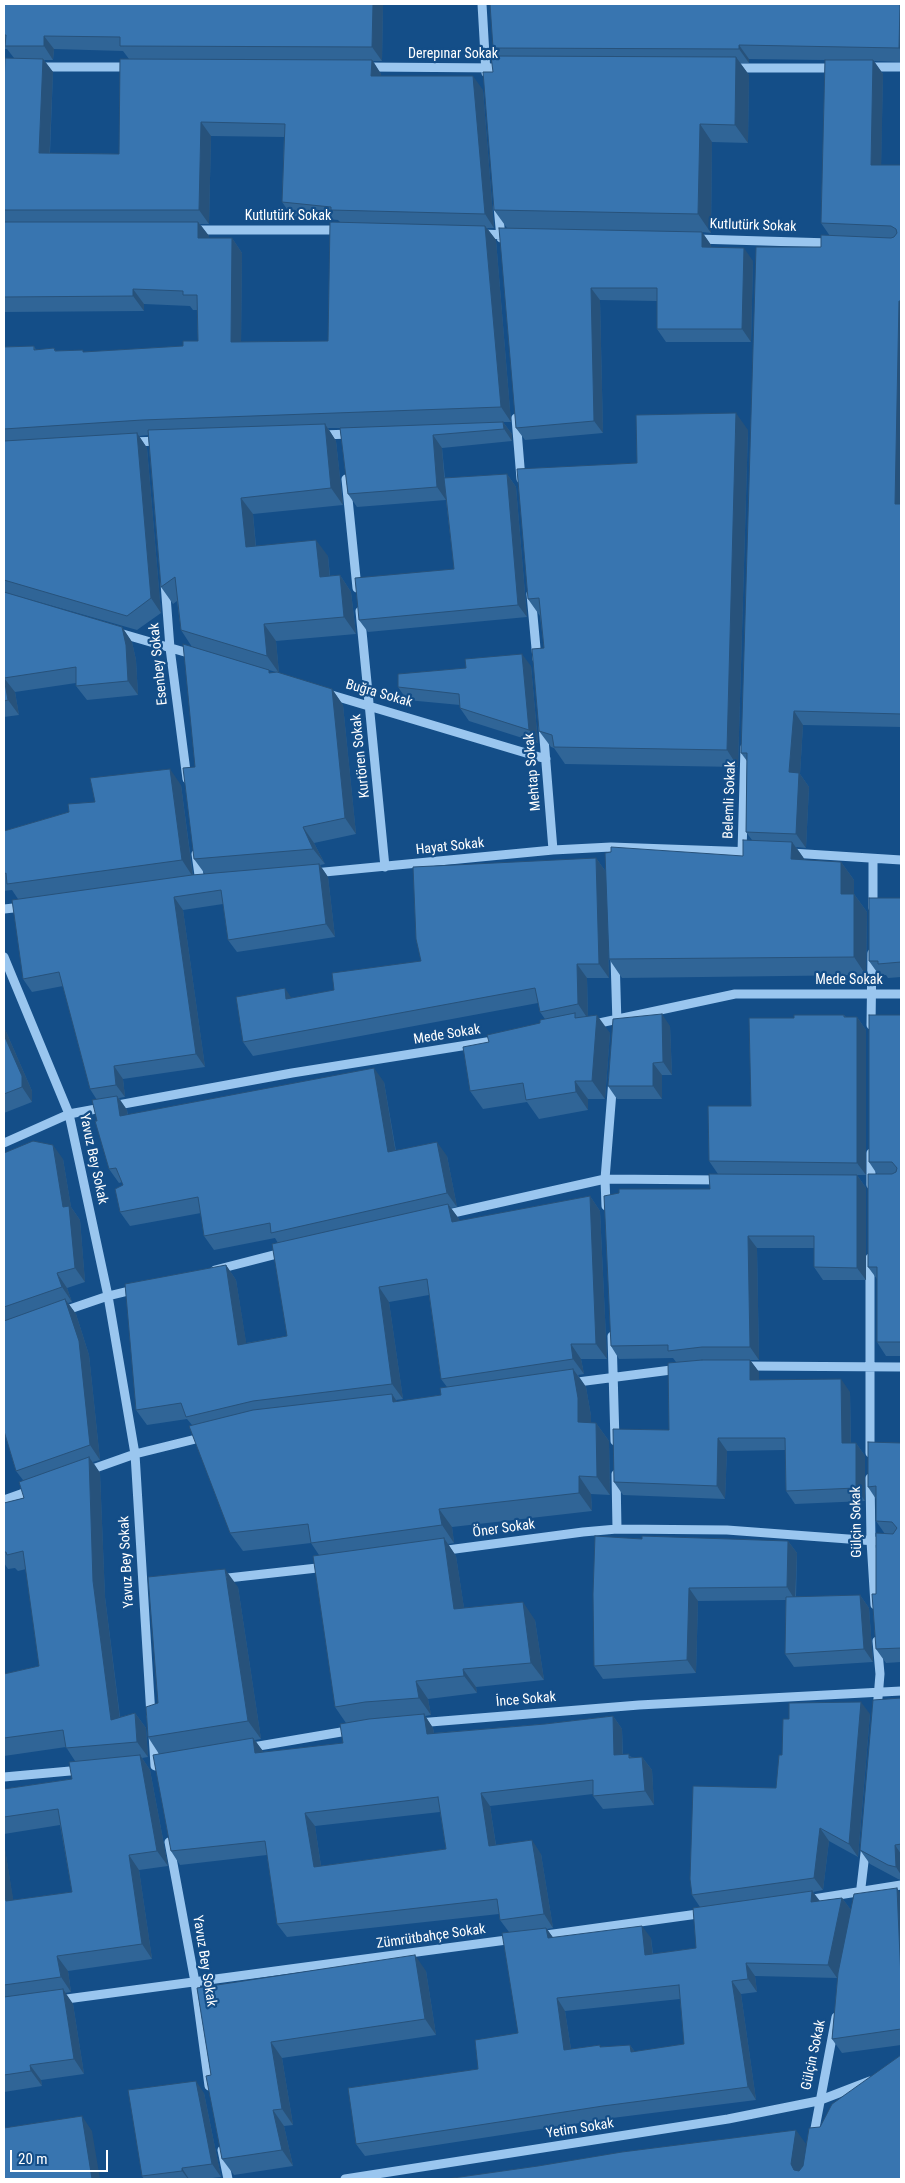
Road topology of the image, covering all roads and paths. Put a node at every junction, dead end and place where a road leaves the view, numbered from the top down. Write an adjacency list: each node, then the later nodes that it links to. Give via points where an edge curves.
1 (482, 4): 5 (street)
2 (32, 67): 3 (street)
3 (137, 67)
4 (356, 67): 5 (street, Derepınar Sokak)
5 (486, 67): 7 (street, Derepınar Sokak); 9 (street)
6 (901, 67): 8 (street)
7 (514, 68)
8 (727, 68)
9 (487, 87)
10 (498, 195): 16 (street)
11 (181, 230): 12 (street, Kutlutürk Sokak)
12 (348, 231)
13 (472, 234): 16 (street)
14 (521, 235): 16 (street)
15 (690, 238): 17 (street, Kutlutürk Sokak)
16 (502, 240)
17 (760, 240): 18 (street, Kutlutürk Sokak); 19 (street)
18 (845, 243)
19 (760, 250)
20 (515, 409): 28 (street, via 512,428)
21 (361, 433): 22 (street, via 342,439)
22 (312, 435)
23 (173, 440): 24 (street)
24 (153, 441): 25 (street); 26 (street)
25 (123, 443)
26 (154, 451)
27 (346, 473): 36 (street, Kurtören Sokak)
28 (522, 486)
29 (164, 569): 32 (street, Esenbey Sokak)
30 (530, 584): 34 (street)
31 (106, 628): 32 (street)
32 (170, 648): 33 (street); 40 (street, Esenbey Sokak)
33 (208, 659)
34 (538, 671)
35 (313, 689): 36 (street, Buğra Sokak)
36 (370, 706): 39 (street, Buğra Sokak); 48 (street, Kurtören Sokak)
37 (542, 720): 39 (street, Mehtap Sokak)
38 (746, 733): 43 (street, Belemli Sokak)
39 (546, 759): 42 (street, Mehtap Sokak)
40 (188, 785)
41 (195, 843): 50 (street, via 205,882)
42 (553, 850): 43 (street, Hayat Sokak); 48 (street, Hayat Sokak)
43 (742, 852): 44 (street, Hayat Sokak)
44 (759, 852)
45 (786, 853): 46 (street)
46 (873, 859): 47 (street); 53 (street)
47 (901, 860)
48 (385, 867): 49 (street, Hayat Sokak)
49 (306, 874)
50 (190, 884)
51 (33, 905): 52 (street)
52 (4, 909)
53 (872, 917)
54 (614, 943): 59 (street)
55 (872, 946): 57 (street)
56 (4, 957): 65 (street, Yavuz Bey Sokak)
57 (871, 994): 58 (street, Mede Sokak); 59 (street, Mede Sokak, via 735,994); 61 (street)
58 (901, 994)
59 (617, 1019): 60 (street, Mede Sokak); 63 (street)
60 (578, 1027)
61 (871, 1033)
62 (511, 1038): 65 (street, Mede Sokak, via 292,1073)
63 (616, 1038)
64 (614, 1066): 68 (street)
65 (70, 1114): 67 (street, Mede Sokak); 79 (street, Yavuz Bey Sokak)
66 (871, 1142): 71 (street)
67 (4, 1143)
68 (605, 1180): 69 (street); 73 (street); 74 (street)
69 (733, 1180)
70 (861, 1181): 71 (street)
71 (875, 1182): 72 (street)
72 (871, 1191)
73 (435, 1217)
74 (607, 1219)
75 (870, 1250): 83 (street, Gülçin Sokak)
76 (291, 1251): 77 (street)
77 (204, 1272)
78 (147, 1286): 79 (street)
79 (108, 1296): 80 (street); 89 (street, Yavuz Bey Sokak)
80 (56, 1314)
81 (611, 1327): 86 (street)
82 (731, 1366): 83 (street)
83 (870, 1366): 84 (street); 94 (street, Gülçin Sokak)
84 (901, 1367)
85 (691, 1368): 86 (street)
86 (614, 1376): 87 (street); 93 (street)
87 (558, 1384)
88 (218, 1434): 89 (street)
89 (135, 1454): 90 (street); 100 (street, Yavuz Bey Sokak)
90 (79, 1474)
91 (41, 1487): 92 (street)
92 (4, 1500)
93 (617, 1529): 94 (street, Öner Sokak, via 727,1530); 96 (street, Öner Sokak)
94 (870, 1541): 95 (street, Öner Sokak); 102 (street, Gülçin Sokak, via 880,1674)
95 (886, 1542)
96 (426, 1553)
97 (337, 1566): 98 (street)
98 (210, 1580)
99 (152, 1586): 100 (street)
100 (142, 1588): 107 (street, Yavuz Bey Sokak)
101 (901, 1691): 102 (street, İnce Sokak)
102 (878, 1694): 103 (street, İnce Sokak, via 639,1705); 104 (street, Gülçin Sokak)
103 (407, 1723)
104 (876, 1723)
105 (359, 1729): 106 (street)
106 (238, 1749)
107 (155, 1765)
108 (89, 1769): 109 (street)
109 (4, 1777)
110 (167, 1829): 119 (street, Yavuz Bey Sokak)
111 (867, 1831): 113 (street)
112 (901, 1885): 113 (street)
113 (861, 1892): 114 (street); 115 (street)
114 (795, 1901)
115 (857, 1911)
116 (719, 1912): 117 (street)
117 (532, 1937)
118 (522, 1938): 119 (street, Zümrütbahçe Sokak)
119 (195, 1982): 120 (street, Zümrütbahçe Sokak); 123 (street, Yavuz Bey Sokak)
120 (52, 2001)
121 (838, 2006): 124 (street, Gülçin Sokak)
122 (881, 2077): 124 (street, Yetim Sokak)
123 (211, 2097)
124 (818, 2101): 126 (street, Gülçin Sokak); 128 (street, Yetim Sokak)
125 (221, 2142): 127 (street)
126 (811, 2150)
127 (228, 2179)
128 (345, 2179)

